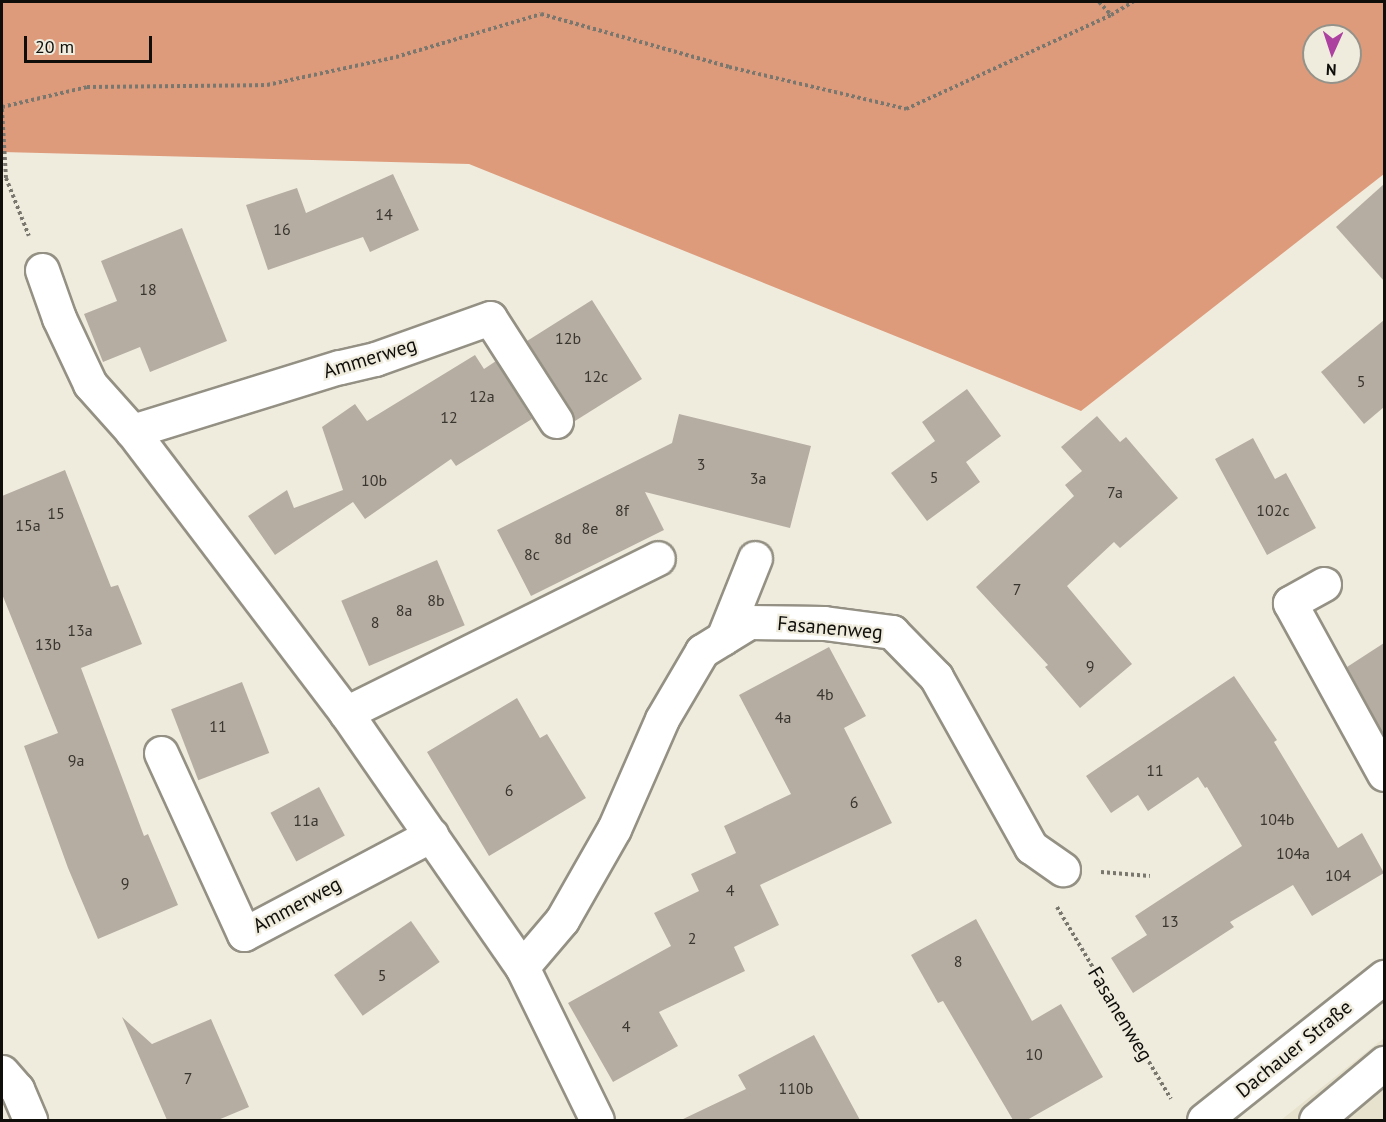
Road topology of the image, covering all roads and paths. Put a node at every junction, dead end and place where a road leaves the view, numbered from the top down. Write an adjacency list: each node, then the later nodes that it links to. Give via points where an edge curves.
1 (1099, 2): 3 (path)
2 (1134, 2): 3 (path)
3 (1111, 15): 4 (path, via 906,109 729,67 541,14 396,57 267,86 87,87)
4 (2, 108): 5 (path, via 6,178)
5 (42, 270): 7 (street, via 90,384)
6 (556, 421): 7 (street, Ammerweg, via 490,318 375,359)
7 (132, 431): 12 (street)
8 (658, 558): 12 (street)
9 (755, 558): 11 (street)
10 (1324, 584): 14 (street, via 1290,603)
11 (723, 638): 16 (street, Fasanenweg, via 749,622 824,623 892,632 936,677 1031,847); 18 (street, Fasanenweg, via 702,651 662,719 614,829 562,920)
12 (345, 713): 15 (street)
13 (161, 753): 15 (street, Ammerweg, via 244,934)
14 (1384, 774)
15 (431, 835): 18 (street)
16 (1064, 869): 17 (path); 22 (path, Fasanenweg, via 1056,904)
17 (1150, 876)
18 (522, 967): 24 (street)
19 (1384, 977): 25 (street, Dachauer Straße)
20 (1384, 1063): 26 (street)
21 (2, 1072): 23 (street, via 17,1089)
22 (1172, 1100)
23 (30, 1120)
24 (597, 1120)
25 (1204, 1120)
26 (1316, 1120)

